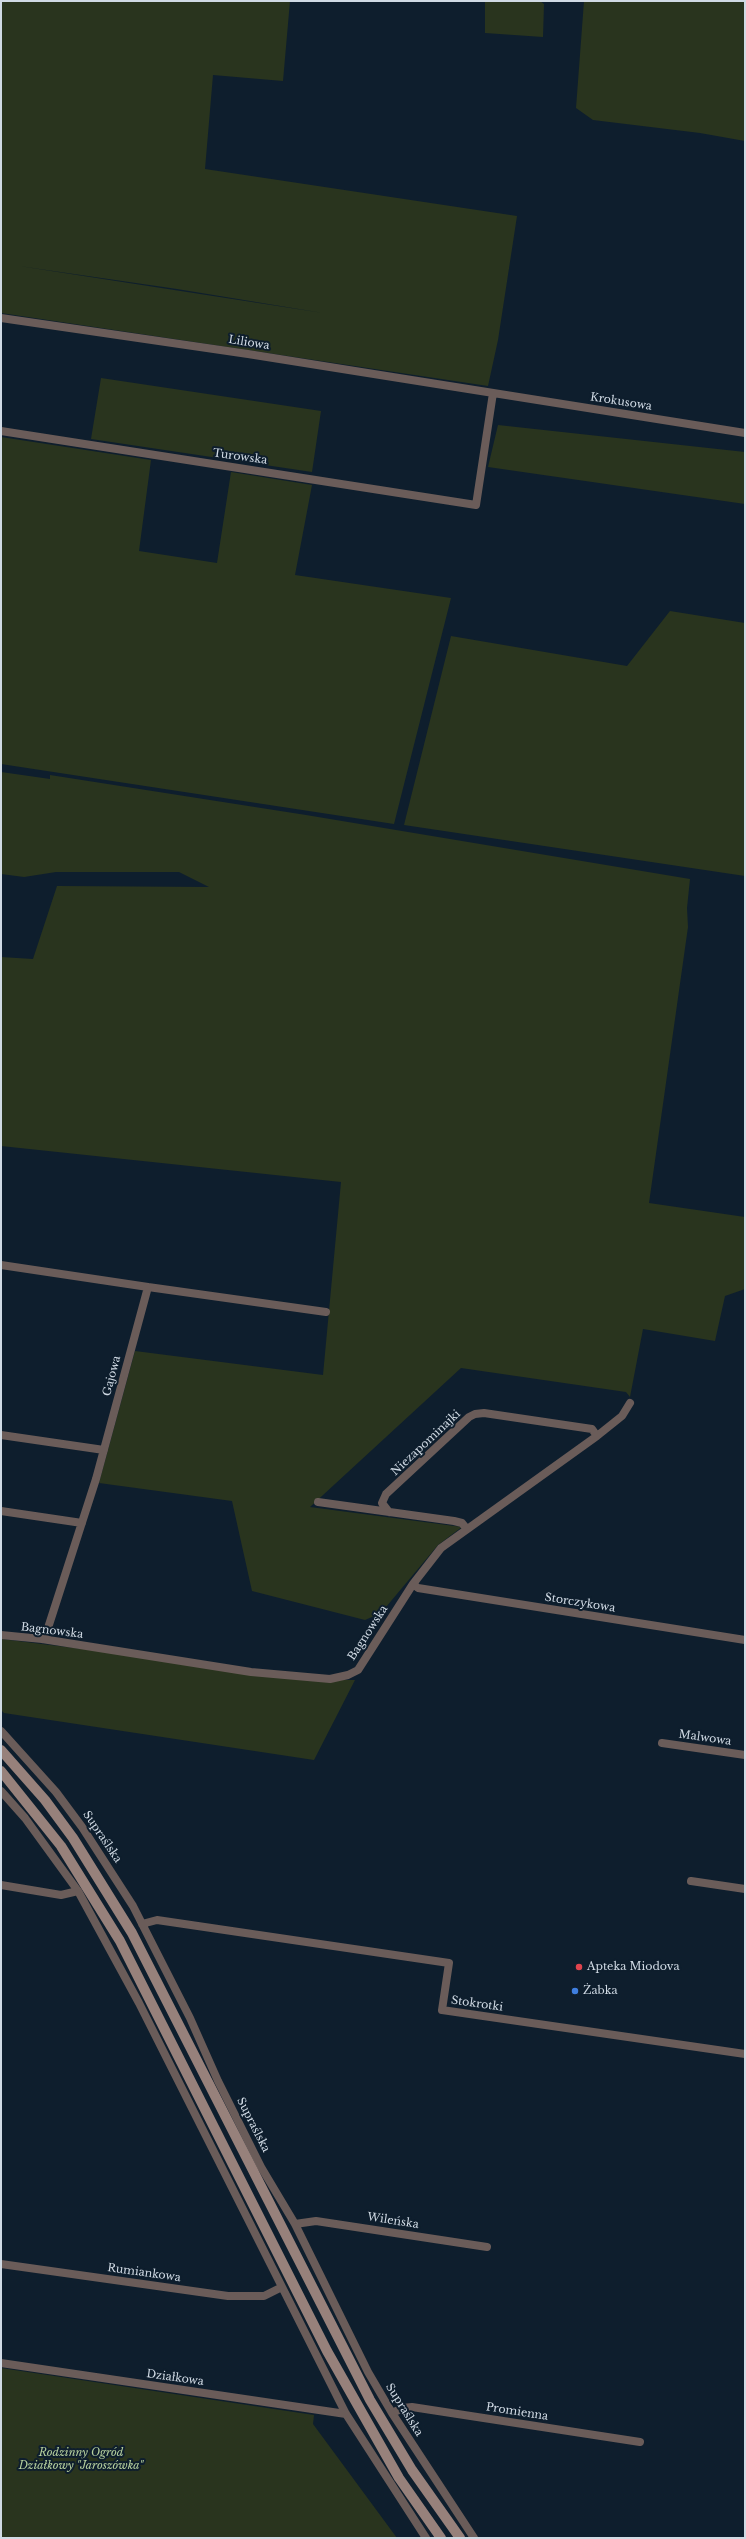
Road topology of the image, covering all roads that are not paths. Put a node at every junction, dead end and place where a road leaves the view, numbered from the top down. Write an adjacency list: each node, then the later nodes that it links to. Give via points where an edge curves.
1 (1, 318): 2 (street, Liliowa)
2 (493, 393): 3 (street, Turowska, via 476,505); 4 (street, Krokusowa)
3 (1, 431)
4 (745, 433)
5 (1, 1265): 6 (street)
6 (148, 1287): 7 (street); 11 (street, Gajowa)
7 (326, 1312)
8 (630, 1403): 10 (street, Bagnowska, via 622,1416)
9 (1, 1435): 11 (street)
10 (597, 1436): 14 (street, Niezapominajki, via 592,1429 484,1413 475,1414 468,1417 386,1494 382,1504); 16 (street, Bagnowska)
11 (104, 1450): 15 (street, Gajowa)
12 (318, 1502): 14 (street)
13 (1, 1511): 15 (street)
14 (389, 1512): 16 (street, via 454,1520)
15 (82, 1523): 19 (street, Gajowa, via 47,1631)
16 (466, 1528): 17 (street, Bagnowska, via 442,1548)
17 (413, 1584): 19 (street, Bagnowska, via 358,1670 330,1679 251,1672); 20 (street, Storczykowa, via 418,1588)
18 (1, 1635): 19 (street, Bagnowska)
19 (42, 1639)
20 (745, 1640)
21 (1, 1731): 31 (street, Supraślska, via 56,1792 82,1827 105,1859)
22 (662, 1743): 24 (street, Malwowa)
23 (1, 1750): 43 (main road, via 45,1800 73,1838 132,1933 366,2393 412,2470)
24 (745, 1755)
25 (1, 1771): 42 (main road, via 61,1846 120,1941 327,2351 399,2478)
26 (1, 1791): 30 (street)
27 (691, 1881): 29 (street)
28 (1, 1885): 30 (street, via 61,1895)
29 (745, 1889)
30 (78, 1891): 36 (street, via 139,2003)
31 (142, 1924): 32 (street, Stokrotki, via 157,1920 449,1963 442,2010); 33 (street, Supraślska, via 261,2167)
32 (745, 2054)
33 (295, 2224): 34 (street, Wileńska, via 316,2221); 38 (street, Supraślska, via 368,2372)
34 (487, 2247)
35 (1, 2264): 36 (street, Rumiankowa, via 228,2296 264,2296)
36 (282, 2287): 39 (street)
37 (1, 2364): 39 (street, Działkowa)
38 (392, 2413): 40 (street, Promienna, via 412,2407); 44 (street, Supraślska)
39 (346, 2414): 41 (street)
40 (640, 2442)
41 (426, 2538)
42 (441, 2538)
43 (460, 2538)
44 (474, 2538)

